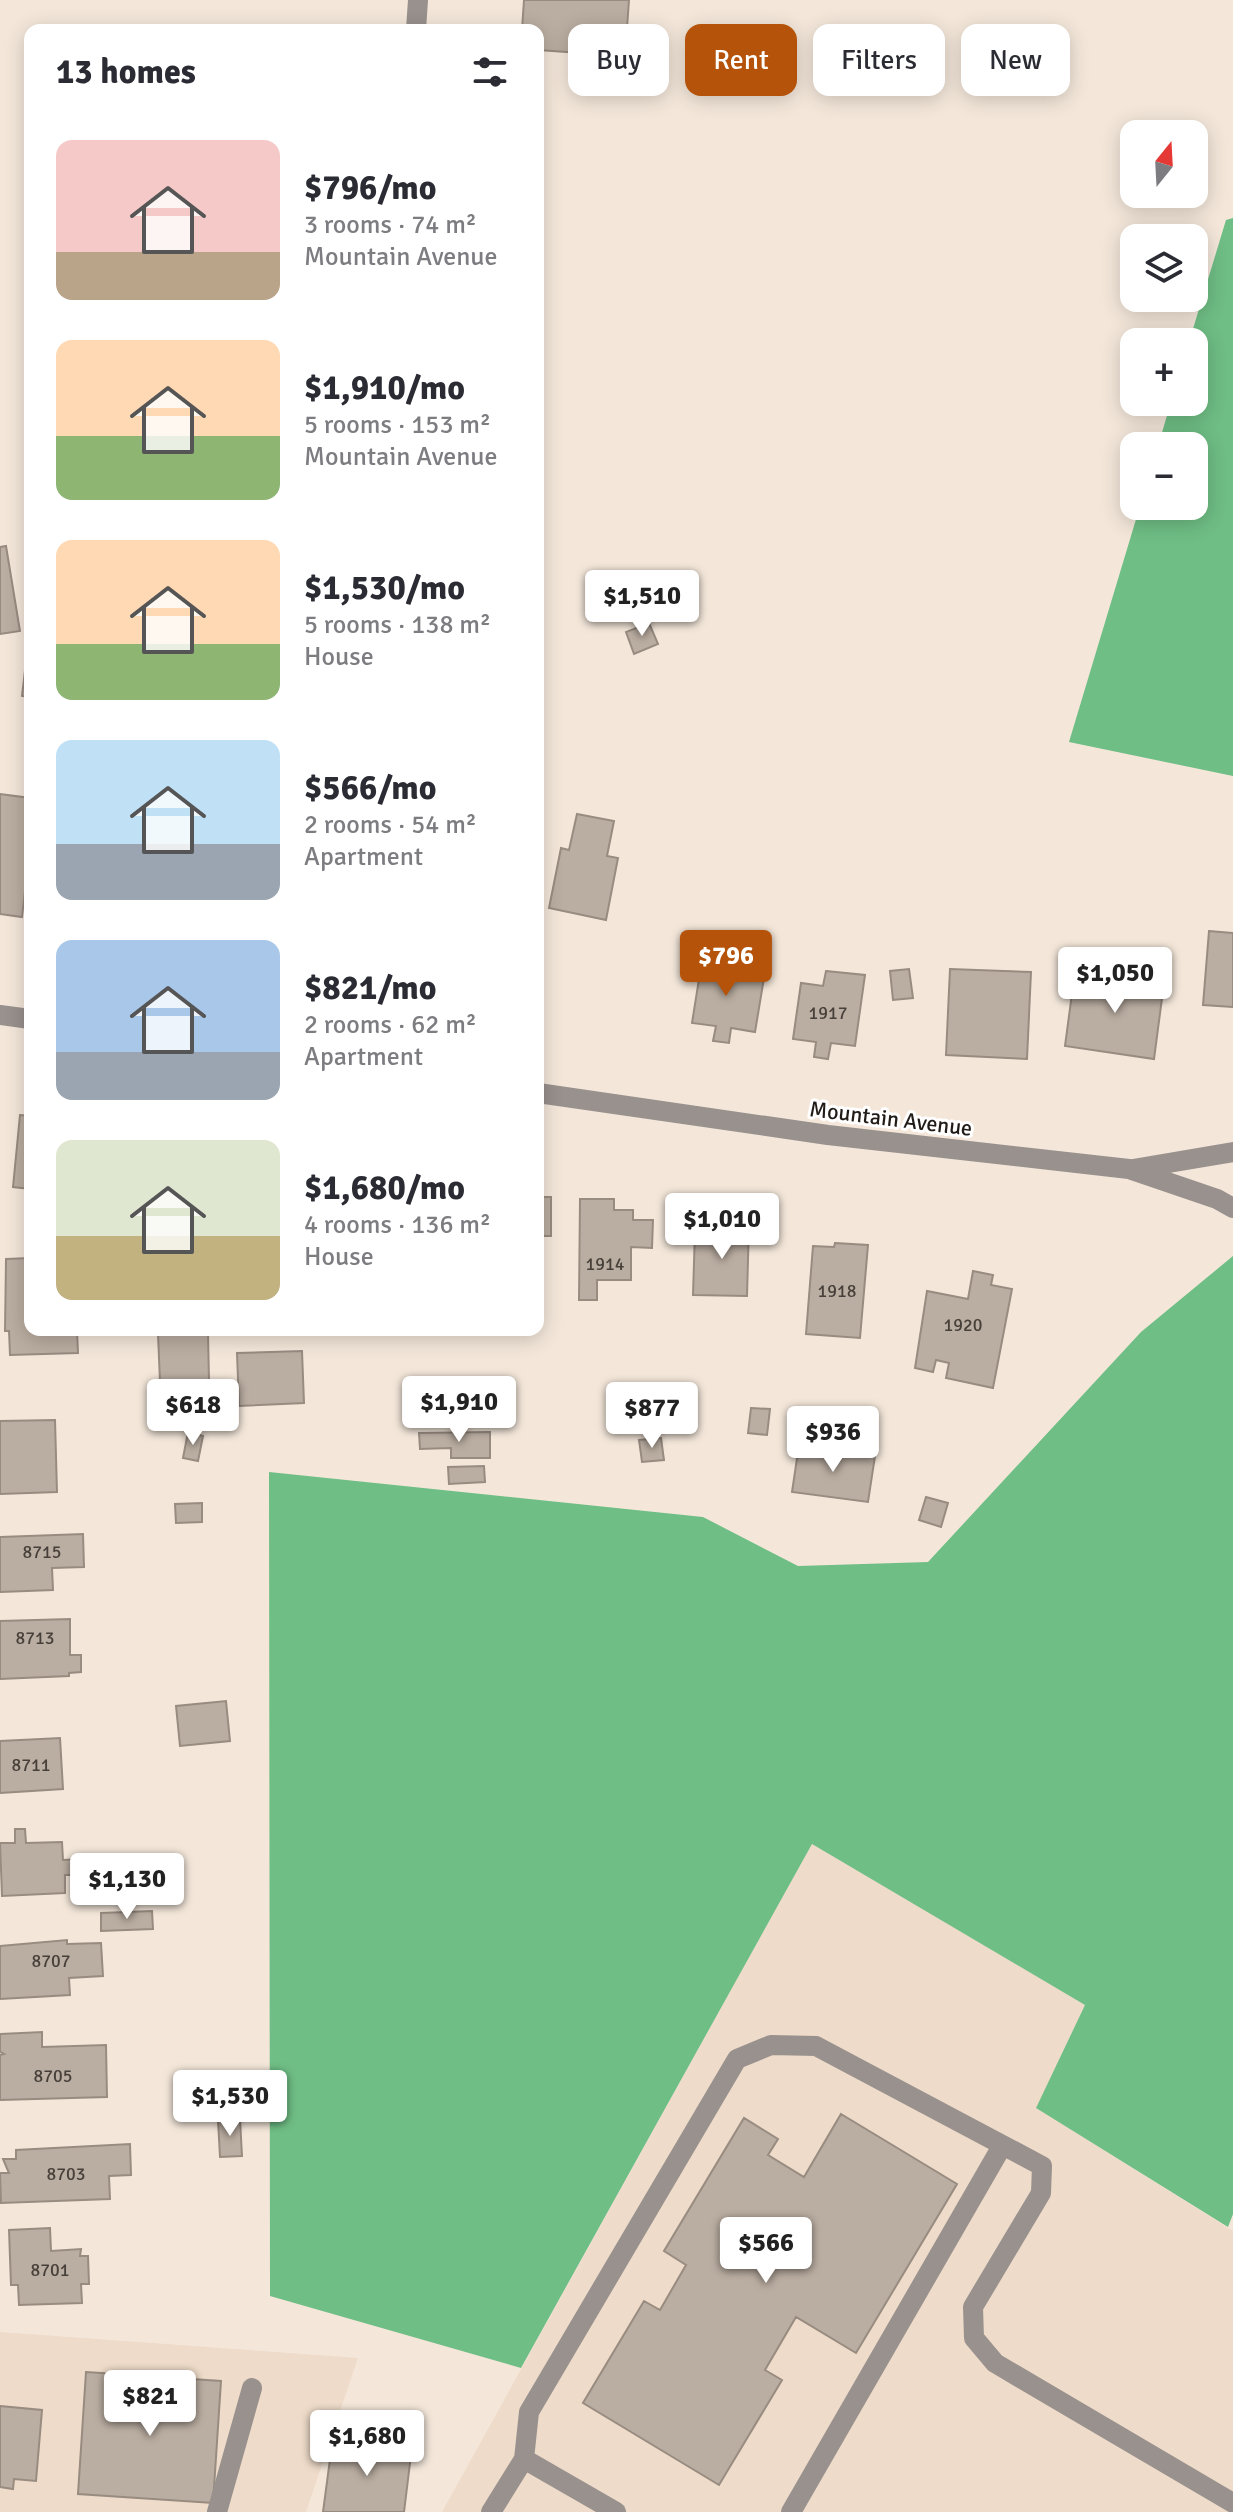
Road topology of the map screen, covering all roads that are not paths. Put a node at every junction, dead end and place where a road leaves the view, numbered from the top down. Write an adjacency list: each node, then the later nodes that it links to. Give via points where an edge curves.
1 (418, 0): 2 (street)
2 (416, 24)
3 (0, 1015): 4 (street)
4 (24, 1018)
5 (544, 1094): 7 (street, Mountain Avenue, via 828,1135)
6 (1233, 1152): 7 (street)
7 (1129, 1169): 8 (street, Mountain Avenue)
8 (1233, 1208)
9 (1002, 2146): 11 (street, via 816,2046 771,2045 737,2059 529,2412); 12 (street, via 1042,2166 1041,2193 973,2307 974,2338 995,2363); 16 (street)
10 (252, 2388): 13 (street)
11 (524, 2459): 14 (street); 15 (street)
12 (1233, 2503)
13 (217, 2512)
14 (491, 2512)
15 (616, 2512)
16 (791, 2512)

